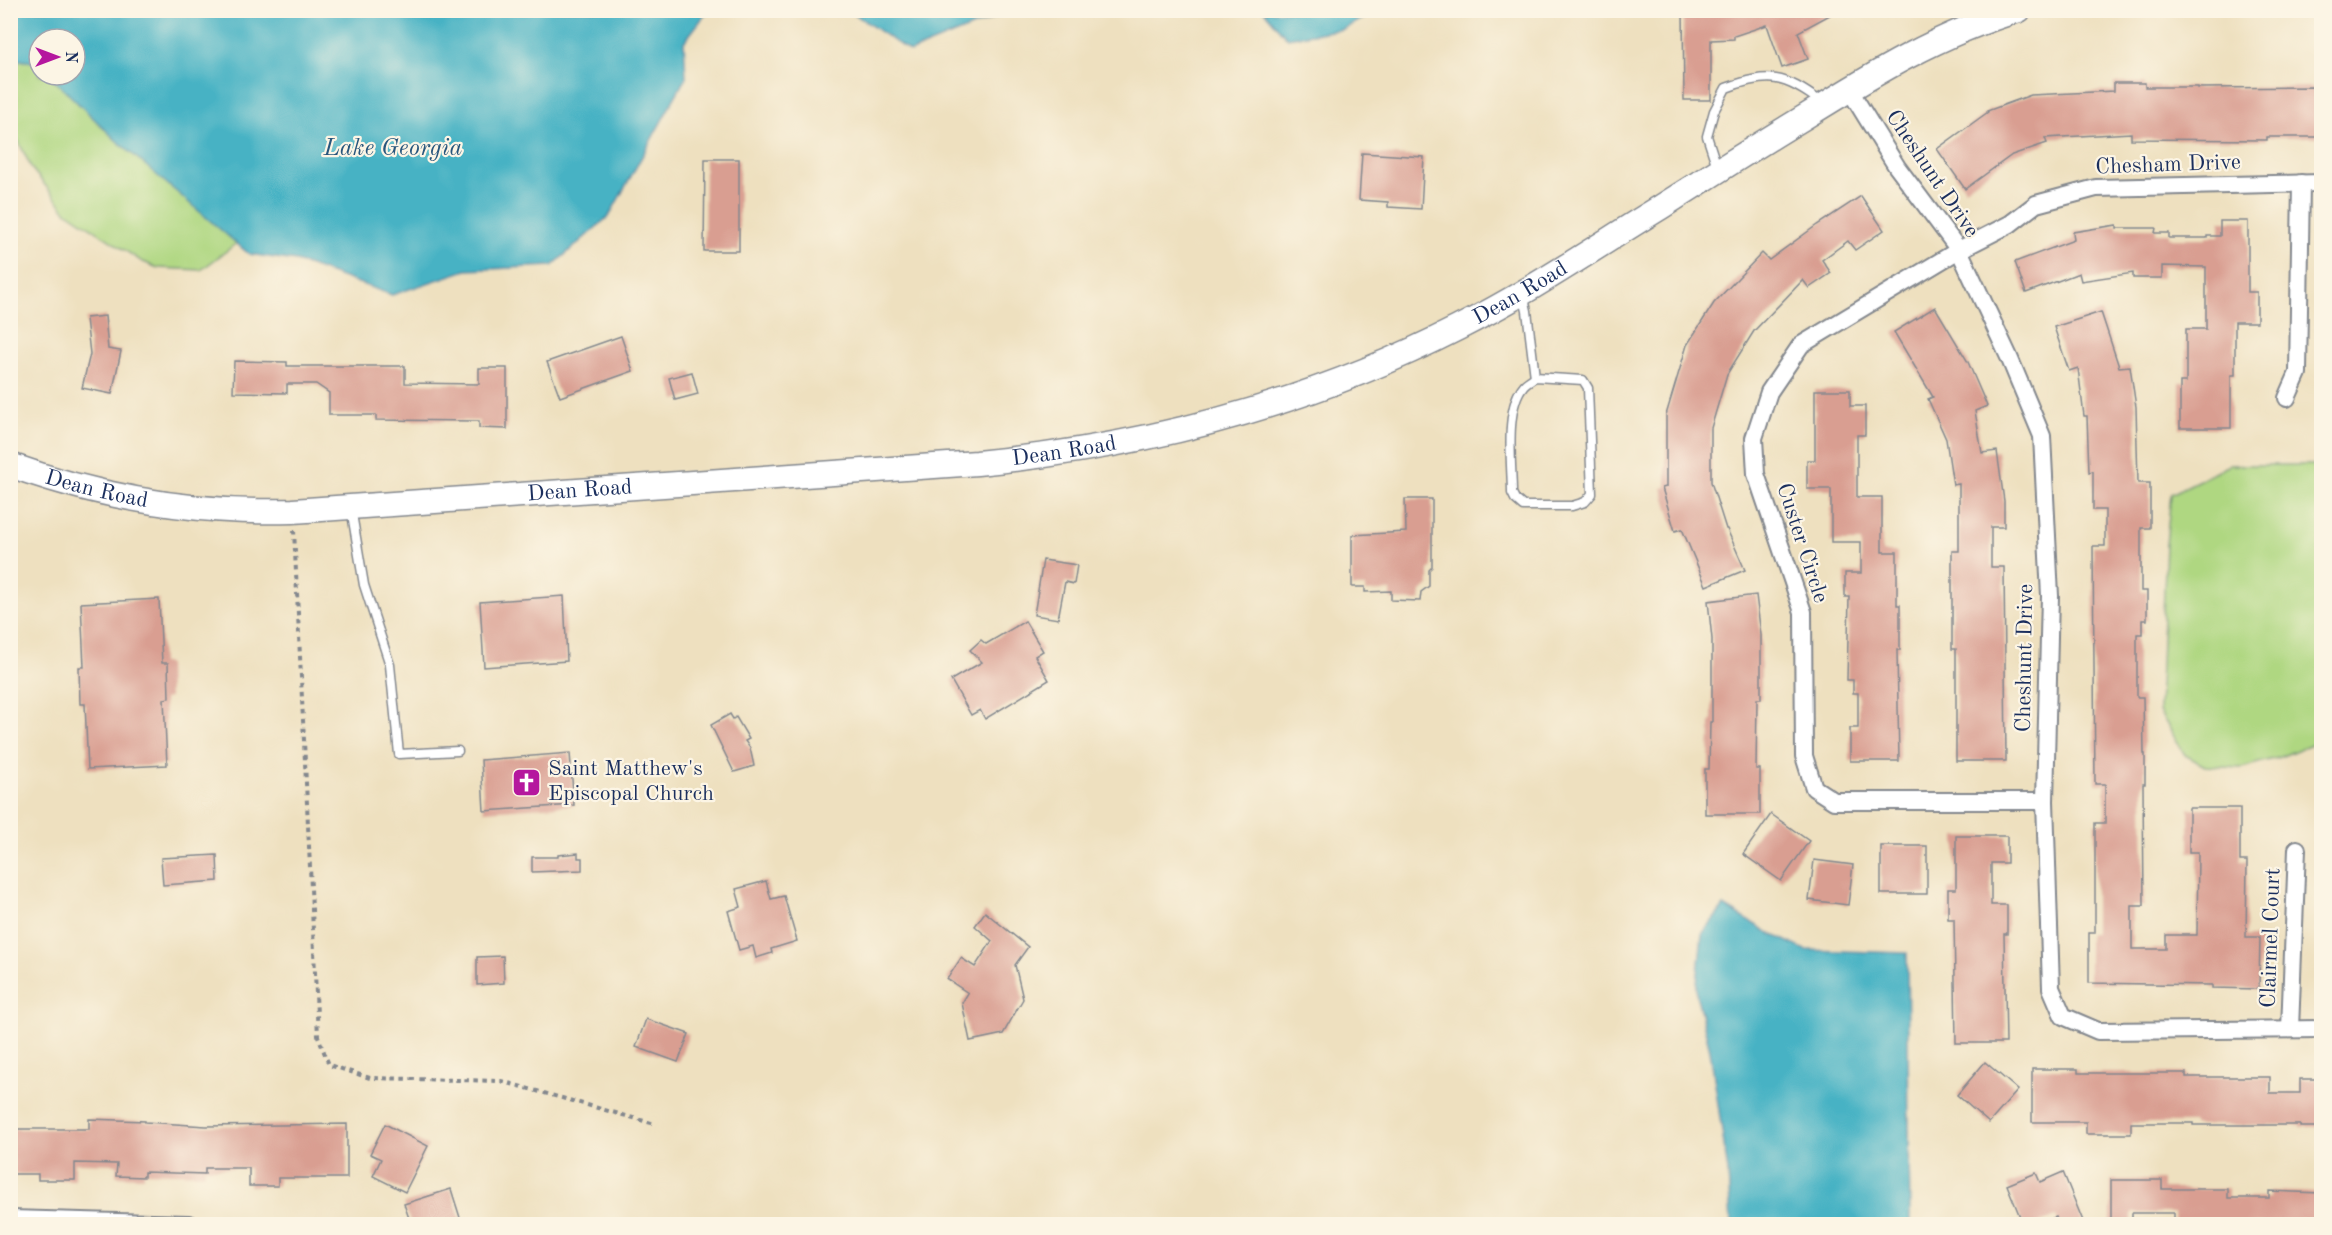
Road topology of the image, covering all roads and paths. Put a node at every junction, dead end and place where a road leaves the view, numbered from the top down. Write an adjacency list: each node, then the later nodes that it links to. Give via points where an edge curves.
1 (2019, 10): 2 (main road, Dean Road, via 1943,37)
2 (1849, 89): 3 (main road, Dean Road); 7 (street, Cheshunt Drive, via 1897,167)
3 (1824, 105): 4 (main road, Dean Road); 4 (lane, via 1800,87 1779,78 1750,79 1726,88 1707,136)
4 (1718, 171): 8 (main road, Dean Road)
5 (2301, 183): 6 (street, Chesham Drive); 7 (street, Chesham Drive, via 2096,188 2036,204 2010,224); 10 (street, via 2298,373)
6 (2322, 183)
7 (1959, 250): 15 (street, Cheshunt Drive, via 2042,436 2050,596); 15 (street, Custer Circle, via 1801,345 1769,392 1754,438 1756,474 1803,612 1804,756 1814,788 1834,801)
8 (1522, 292): 9 (lane); 12 (main road, Dean Road, via 1420,347 1322,388 1180,430 1089,449 977,463)
9 (1535, 377): 9 (lane, via 1524,384 1512,410 1512,493 1523,506 1572,506 1585,502 1592,494 1588,388 1583,380)
10 (2288, 398)
11 (10, 465): 13 (main road, Dean Road, via 146,501 214,509)
12 (351, 508): 13 (main road, Dean Road); 14 (lane, via 364,585 390,665 399,754)
13 (293, 511): 19 (path, via 318,1036 329,1065 370,1078 501,1081)
14 (458, 752)
15 (2045, 801): 17 (street, Cheshunt Drive, via 2051,988 2063,1016 2098,1031)
16 (2297, 849): 17 (street, Clairmel Court)
17 (2290, 1029): 18 (street, Cheshunt Drive)
18 (2322, 1029)
19 (655, 1124)
20 (10, 1219): 21 (street)
21 (189, 1224)

